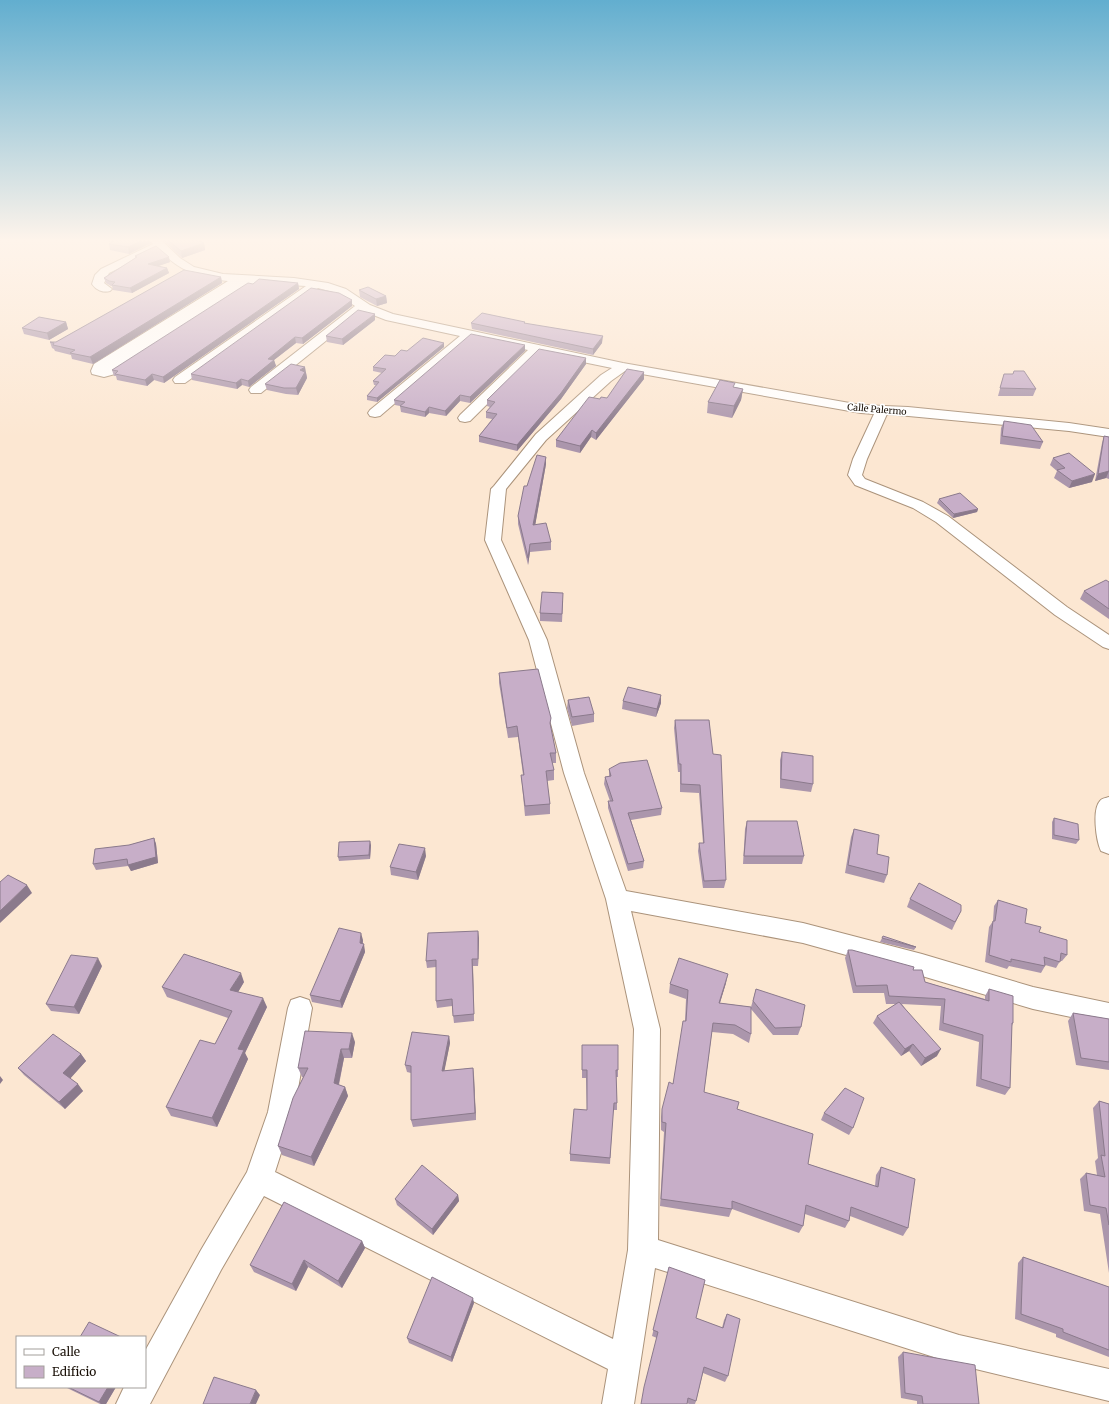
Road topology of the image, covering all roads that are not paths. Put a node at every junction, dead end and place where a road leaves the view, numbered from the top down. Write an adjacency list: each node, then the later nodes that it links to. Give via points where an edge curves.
1 (203, 306): 5 (street)
2 (205, 306): 5 (street)
3 (286, 306): 10 (street)
4 (363, 306): 6 (street, Calle Palermo, via 390,317); 11 (street)
5 (200, 308): 7 (street)
6 (469, 334): 8 (street, Calle Palermo); 13 (street)
7 (144, 344)
8 (537, 348): 9 (street, Calle Palermo); 14 (street)
9 (623, 367): 12 (street, Calle Palermo, via 861,409); 19 (street, via 606,378 541,437 499,489 493,540 538,640 574,772)
10 (180, 380)
11 (256, 390)
12 (882, 410): 15 (street, Calle Palermo); 16 (street, via 855,475 860,482 918,505 942,519 1061,611)
13 (375, 413)
14 (465, 418)
15 (1109, 433)
16 (1109, 643)
17 (1109, 805): 18 (street)
18 (1109, 845)
19 (617, 899): 21 (street, via 803,933 1033,998); 23 (street, via 647,1029)
20 (300, 1008): 22 (street, via 281,1112)
21 (1109, 1014)
22 (259, 1179): 24 (street); 25 (street, via 211,1260)
23 (643, 1250): 24 (street); 26 (street, via 959,1350)
24 (625, 1361): 29 (street)
25 (146, 1381)
26 (1109, 1385)
27 (142, 1388): 28 (street)
28 (132, 1404)
29 (618, 1404)

